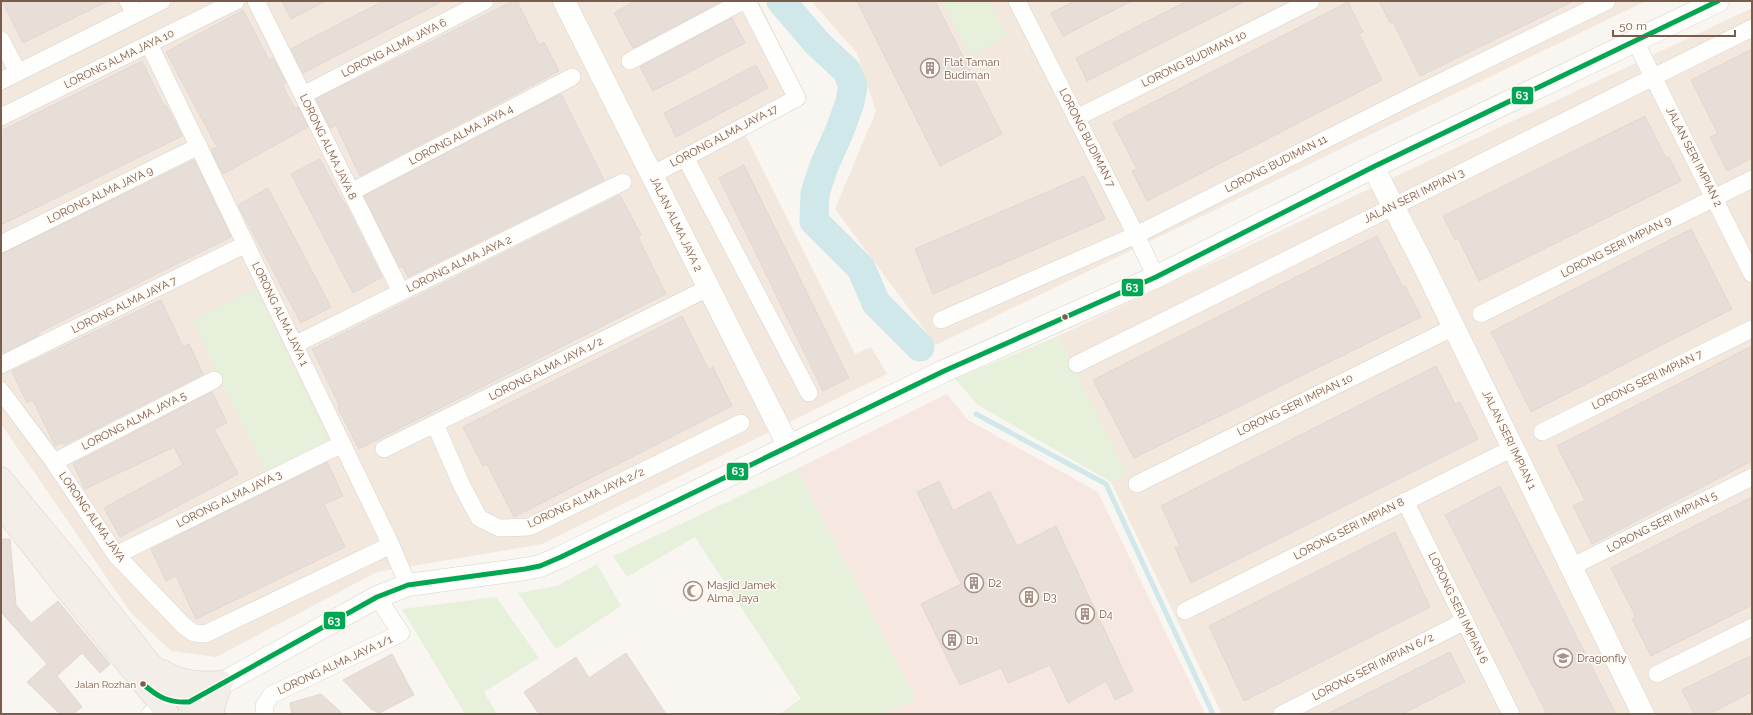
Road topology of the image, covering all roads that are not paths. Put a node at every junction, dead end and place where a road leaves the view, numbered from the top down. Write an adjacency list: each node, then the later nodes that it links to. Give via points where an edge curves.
1 (162, 1): 12 (street)
2 (236, 1): 16 (street, LORONG ALMA JAYA 10)
3 (256, 1): 22 (street, LORONG ALMA JAYA 8)
4 (485, 1): 22 (street, LORONG ALMA JAYA 6)
5 (564, 1): 28 (street, JALAN ALMA JAYA 2)
6 (743, 1): 17 (street)
7 (747, 1): 26 (street, LORONG ALMA JAYA 17, via 797,98)
8 (1017, 1): 24 (street, LORONG BUDIMAN 7)
9 (1311, 1): 24 (street, LORONG BUDIMAN 10)
10 (1607, 1): 34 (street, LORONG BUDIMAN 11, via 1399,102)
11 (1706, 4): 15 (street)
12 (132, 8): 18 (street)
13 (1752, 28): 20 (street, JALAN SERI IMPIAN 3)
14 (1, 40): 18 (street)
15 (1635, 41): 20 (street, JALAN SERI IMPIAN 2); 27 (street)
16 (149, 44): 23 (street, LORONG ALMA JAYA 10); 25 (street, LORONG ALMA JAYA 1)
17 (630, 61)
18 (18, 72): 21 (street)
19 (572, 77): 31 (street, LORONG ALMA JAYA 4)
20 (1654, 77): 32 (street, JALAN SERI IMPIAN 2); 33 (street, JALAN SERI IMPIAN 3)
21 (1, 81)
22 (303, 95): 31 (street, LORONG ALMA JAYA 8)
23 (1, 117)
24 (1076, 118): 34 (street, LORONG BUDIMAN 7)
25 (198, 146): 35 (street, LORONG ALMA JAYA 9); 36 (street, LORONG ALMA JAYA 1)
26 (685, 157): 28 (street, LORONG ALMA JAYA 17); 50 (street)
27 (1373, 167): 33 (street, JALAN SERI IMPIAN 1); 38 (street)
28 (652, 175): 39 (street, JALAN ALMA JAYA 2)
29 (1752, 179): 32 (street, LORONG SERI IMPIAN 9)
30 (623, 182): 40 (street, LORONG ALMA JAYA 2)
31 (351, 192): 40 (street, LORONG ALMA JAYA 8)
32 (1714, 198): 37 (street, JALAN SERI IMPIAN 2); 41 (street, LORONG SERI IMPIAN 9)
33 (1394, 206): 43 (street, JALAN SERI IMPIAN 1); 46 (street, JALAN SERI IMPIAN 3)
34 (1136, 235): 38 (street, LORONG BUDIMAN 7); 42 (street, LORONG BUDIMAN 11)
35 (1, 244)
36 (246, 244): 45 (street, LORONG ALMA JAYA 1); 47 (street, LORONG ALMA JAYA 7)
37 (1752, 274)
38 (1156, 277): 55 (street, via 944,371)
39 (708, 288): 52 (street, LORONG ALMA JAYA 1/2); 55 (street, JALAN ALMA JAYA 2)
40 (401, 292): 45 (street, LORONG ALMA JAYA 2)
41 (1481, 314)
42 (941, 320)
43 (1454, 327): 56 (street, JALAN SERI IMPIAN 1); 61 (street, LORONG SERI IMPIAN 10)
44 (1752, 329): 53 (street, LORONG SERI IMPIAN 7)
45 (294, 345): 54 (street, LORONG ALMA JAYA 1)
46 (1077, 364)
47 (1, 366)
48 (214, 380): 58 (street, LORONG ALMA JAYA 5)
49 (1, 391): 58 (street, LORONG ALMA JAYA)
50 (809, 393)
51 (741, 423): 52 (street, LORONG ALMA JAYA 2/2, via 529,527 499,528 479,518)
52 (435, 424): 57 (street, LORONG ALMA JAYA 1/2)
53 (1542, 432)
54 (342, 444): 65 (street, LORONG ALMA JAYA 1); 66 (street, LORONG ALMA JAYA 3)
55 (789, 447): 68 (street, via 540,566)
56 (1513, 448): 62 (street, LORONG SERI IMPIAN 8); 67 (street, JALAN SERI IMPIAN 1)
57 (384, 449)
58 (54, 462): 66 (street, LORONG ALMA JAYA)
59 (1752, 477): 67 (street, LORONG SERI IMPIAN 5)
60 (1, 478): 73 (main road)
61 (1137, 484)
62 (1406, 501): 70 (street, LORONG SERI IMPIAN 8); 71 (street, LORONG SERI IMPIAN 6)
63 (1, 502): 64 (main road)
64 (8, 527): 76 (main road, via 57,578)
65 (391, 545): 66 (street, LORONG ALMA JAYA, via 205,634 194,633 184,626); 68 (street, LORONG ALMA JAYA 1)
66 (116, 554)
67 (1571, 567): 83 (street, JALAN SERI IMPIAN 1)
68 (408, 585): 69 (street)
69 (377, 598): 75 (street); 80 (street, LORONG ALMA JAYA 1/1, via 401,633 271,695 264,706)
70 (1185, 611)
71 (1465, 621): 81 (street, LORONG SERI IMPIAN 6/2); 82 (street, LORONG SERI IMPIAN 6)
72 (1752, 627): 74 (street)
73 (150, 663): 75 (main road, via 185,681); 77 (main road)
74 (1657, 674)
75 (222, 682): 77 (street); 79 (main road)
76 (143, 684): 77 (main road, via 156,694); 78 (main road)
77 (192, 710)
78 (160, 712)
79 (213, 714)
80 (265, 714)
81 (1282, 714)
82 (1511, 714)
83 (1643, 714)

